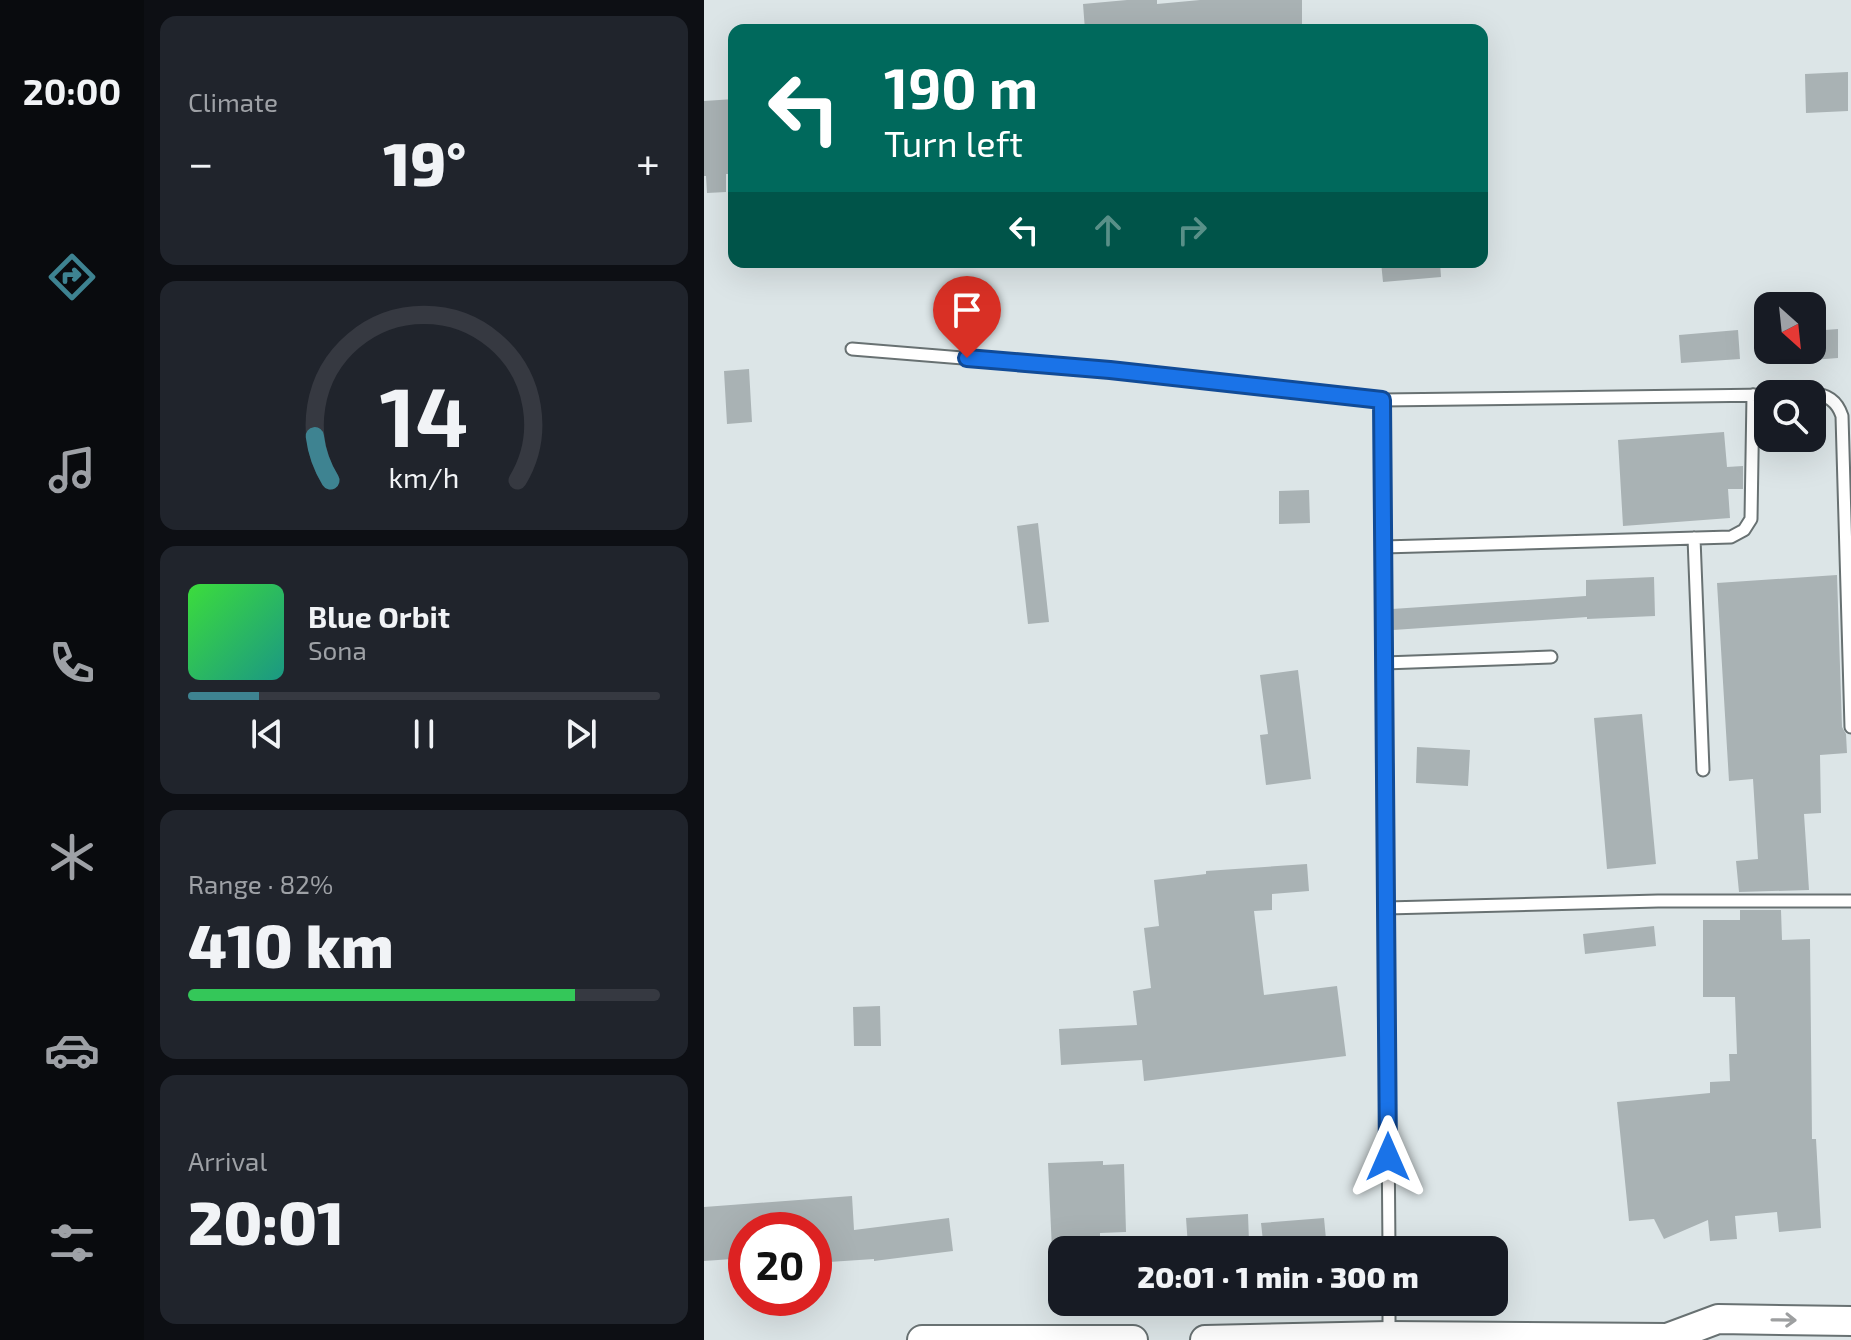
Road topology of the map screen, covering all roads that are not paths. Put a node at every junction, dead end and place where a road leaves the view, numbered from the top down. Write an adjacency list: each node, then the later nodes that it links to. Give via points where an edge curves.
1 (852, 349): 4 (lane)
2 (1753, 395): 4 (lane); 5 (lane, via 1751,519 1731,537)
3 (1826, 396): 9 (lane, via 1842,416)
4 (1382, 400): 6 (lane)
5 (1694, 538): 6 (lane); 10 (lane)
6 (1383, 547): 8 (lane)
7 (1551, 657): 8 (lane)
8 (1384, 663): 12 (lane)
9 (1851, 727)
10 (1703, 770)
11 (1851, 901): 12 (lane)
12 (1386, 908): 13 (lane)
13 (1389, 1236)
14 (1389, 1316): 17 (lane)
15 (1851, 1321): 16 (street, one-way to 15)
16 (1718, 1330): 18 (street)
17 (1389, 1336): 18 (street); 22 (street)
18 (1670, 1339)
19 (922, 1340): 20 (street)
20 (1061, 1340): 21 (street)
21 (1133, 1340)
22 (1205, 1340)

